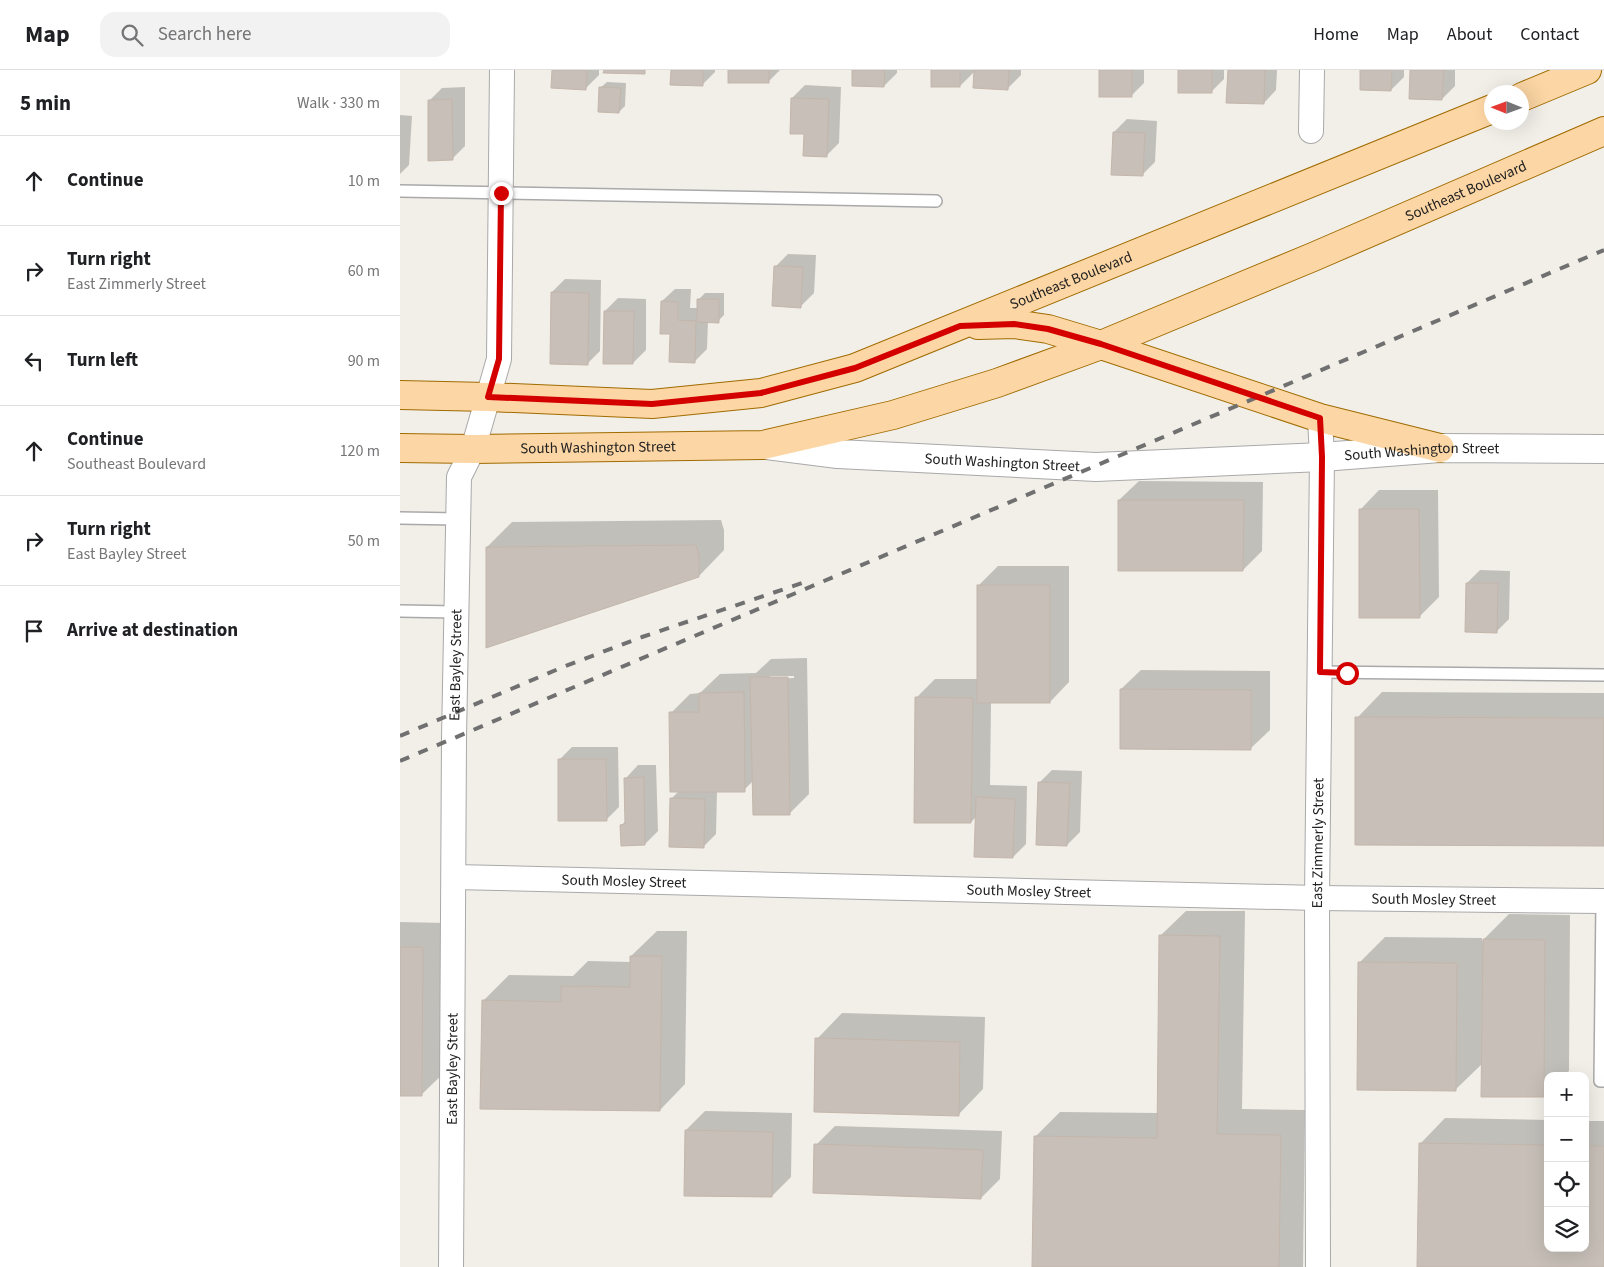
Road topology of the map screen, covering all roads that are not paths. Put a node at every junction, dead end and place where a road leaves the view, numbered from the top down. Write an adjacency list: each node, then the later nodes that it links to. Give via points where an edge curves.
1 (502, 70): 9 (street, East Bayley Street)
2 (1312, 70): 7 (street)
3 (1587, 70): 4 (main road)
4 (1529, 94)
5 (1484, 112): 11 (main road, Southeast Boulevard)
6 (1604, 131): 12 (main road, Southeast Boulevard, via 1313,257)
7 (1311, 132)
8 (400, 191): 9 (lane)
9 (501, 193): 10 (lane); 14 (street, East Bayley Street, via 499,359)
10 (936, 201)
11 (960, 326): 12 (main road, via 1014,324 1048,329); 14 (main road, Southeast Boulevard, via 855,368 761,393 652,404)
12 (1101, 344): 15 (main road); 16 (main road, Southeast Boulevard, via 997,383 893,414)
13 (400, 395): 14 (main road, Southeast Boulevard)
14 (488, 397): 19 (street, East Bayley Street)
15 (1320, 418): 18 (main road); 21 (street, East Zimmerly Street)
16 (763, 445): 19 (main road, South Washington Street); 21 (street, South Washington Street, via 838,454 1096,467)
17 (400, 448): 19 (main road, South Washington Street)
18 (1440, 448): 20 (street, South Washington Street); 21 (street, South Washington Street)
19 (473, 449): 23 (street, East Bayley Street, via 459,477)
20 (1604, 449)
21 (1322, 457): 26 (street, East Zimmerly Street)
22 (400, 518): 23 (lane)
23 (458, 519): 25 (street, East Bayley Street)
24 (400, 611): 25 (lane)
25 (456, 612): 28 (street, East Bayley Street)
26 (1320, 672): 27 (lane); 29 (street, East Zimmerly Street)
27 (1604, 674)
28 (454, 877): 29 (street, South Mosley Street); 32 (street, East Bayley Street)
29 (1317, 898): 30 (street, South Mosley Street); 33 (street, East Zimmerly Street)
30 (1603, 901): 31 (lane, via 1600,1081)
31 (1604, 1081)
32 (451, 1267)
33 (1318, 1267)

